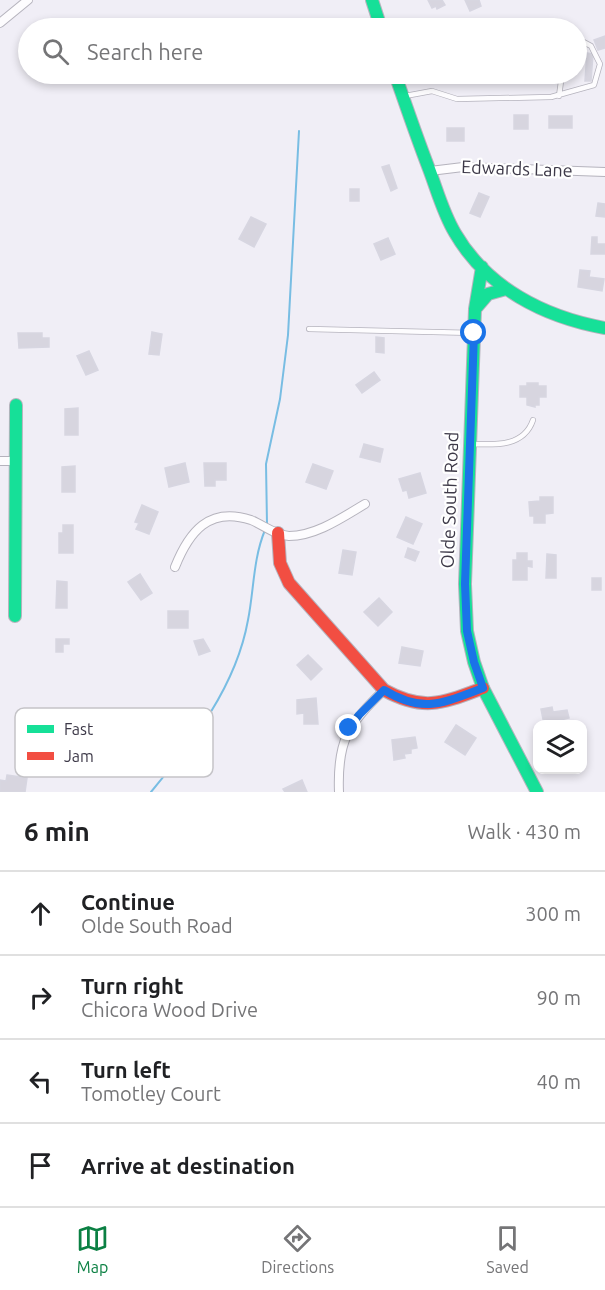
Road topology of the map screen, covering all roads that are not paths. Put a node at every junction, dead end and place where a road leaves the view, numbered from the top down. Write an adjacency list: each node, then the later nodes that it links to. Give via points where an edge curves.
1 (28, 0): 4 (street)
2 (372, 0): 3 (street)
3 (378, 18)
4 (0, 23)
5 (587, 44): 9 (lane, via 600,64 594,85)
6 (399, 84): 8 (street)
7 (561, 84): 9 (lane)
8 (403, 96): 9 (lane, via 432,91 457,99); 10 (street)
9 (559, 96)
10 (430, 171): 11 (street, Edwards Lane, via 463,167); 12 (street, via 455,232)
11 (605, 172)
12 (482, 267): 13 (street); 14 (street, Olde South Road)
13 (506, 289): 14 (street, via 488,293); 15 (street, via 566,321)
14 (475, 309): 17 (street, Olde South Road)
15 (605, 328)
16 (309, 329): 17 (lane)
17 (474, 333): 20 (street, Olde South Road)
18 (16, 405): 22 (street)
19 (533, 420): 20 (lane, via 527,434 518,439)
20 (470, 444): 27 (street, Olde South Road, via 467,631)
21 (0, 461): 22 (street)
22 (16, 461): 26 (street)
23 (365, 504): 24 (street, via 303,534)
24 (278, 533): 25 (street, via 234,516 217,518 191,535); 28 (street, via 278,563 285,577)
25 (175, 567)
26 (15, 616)
27 (483, 688): 28 (street, via 431,704 402,701); 30 (street, Olde South Road)
28 (384, 690): 29 (street, via 349,728 340,756)
29 (339, 792)
30 (537, 792)

